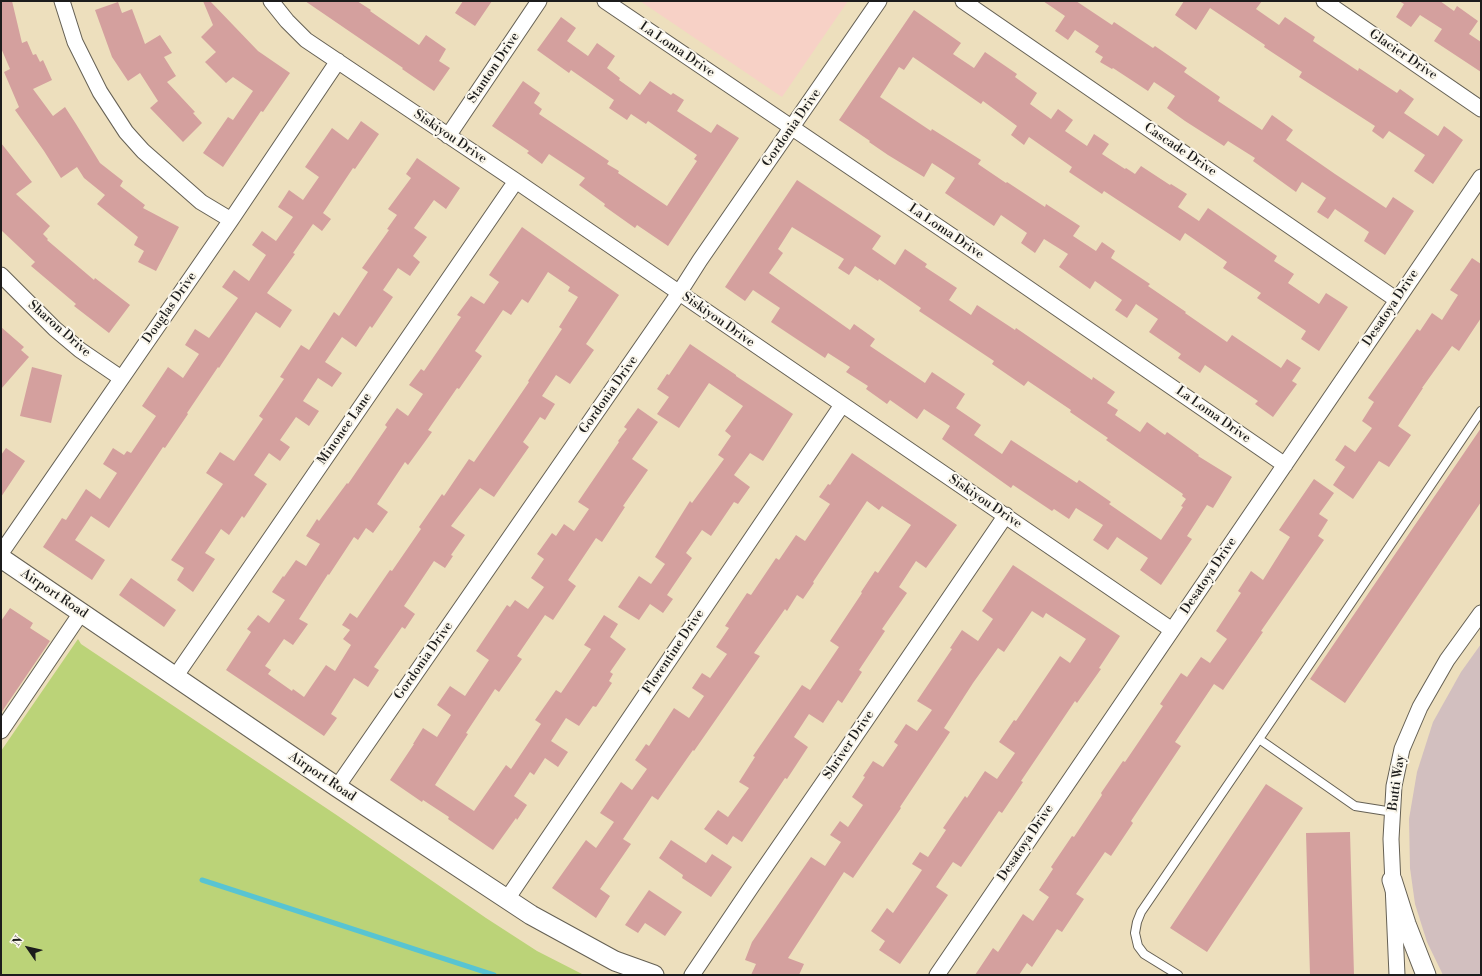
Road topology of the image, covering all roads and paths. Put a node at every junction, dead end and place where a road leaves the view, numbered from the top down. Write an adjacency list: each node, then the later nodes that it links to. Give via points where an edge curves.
1 (62, 1): 14 (street, via 75,42 89,71 126,132 143,151 201,202)
2 (271, 1): 8 (street, Siskiyou Drive, via 306,40)
3 (539, 1): 11 (street, Stanton Drive)
4 (605, 1): 10 (street, La Loma Drive)
5 (879, 1): 10 (street, Gordonia Drive)
6 (963, 1): 17 (street, Cascade Drive)
7 (1324, 1): 9 (street, Glacier Drive)
8 (338, 61): 11 (street, Siskiyou Drive); 14 (street, Douglas Drive)
9 (1481, 109)
10 (792, 128): 16 (street, Gordonia Drive); 21 (street, La Loma Drive)
11 (448, 136): 13 (street, Siskiyou Drive)
12 (1481, 177): 17 (street, Desatoya Drive)
13 (516, 181): 16 (street, Siskiyou Drive); 28 (street, Minonee Lane)
14 (231, 220): 18 (street, Douglas Drive)
15 (1, 275): 18 (street, Sharon Drive, via 55,329)
16 (679, 293): 19 (street, Siskiyou Drive); 31 (street, Gordonia Drive)
17 (1397, 300): 21 (street, Desatoya Drive)
18 (121, 378): 23 (street, Douglas Drive)
19 (842, 405): 22 (street, Siskiyou Drive); 34 (street, Florentine Drive)
20 (1481, 411): 30 (lane)
21 (1285, 465): 27 (street, Desatoya Drive)
22 (1006, 515): 27 (street, Siskiyou Drive); 36 (street, Shriver Drive)
23 (1, 553)
24 (1, 558): 25 (street, Airport Road)
25 (81, 613): 28 (street, Airport Road); 29 (street)
26 (1481, 613): 32 (street, Butti Way, via 1447,660 1420,707 1402,749 1394,786)
27 (1172, 630): 37 (street, Desatoya Drive)
28 (175, 677): 31 (street, Airport Road)
29 (1, 731)
30 (1259, 738): 32 (lane, via 1355,806); 38 (lane, via 1136,922 1138,946 1144,954)
31 (337, 787): 34 (street, Airport Road)
32 (1393, 812): 33 (street, Butti Way)
33 (1392, 880): 39 (street, Butti Way); 40 (street)
34 (507, 899): 35 (street, Airport Road, via 615,961)
35 (654, 975)
36 (692, 975)
37 (937, 975)
38 (1178, 975)
39 (1397, 975)
40 (1426, 975)

